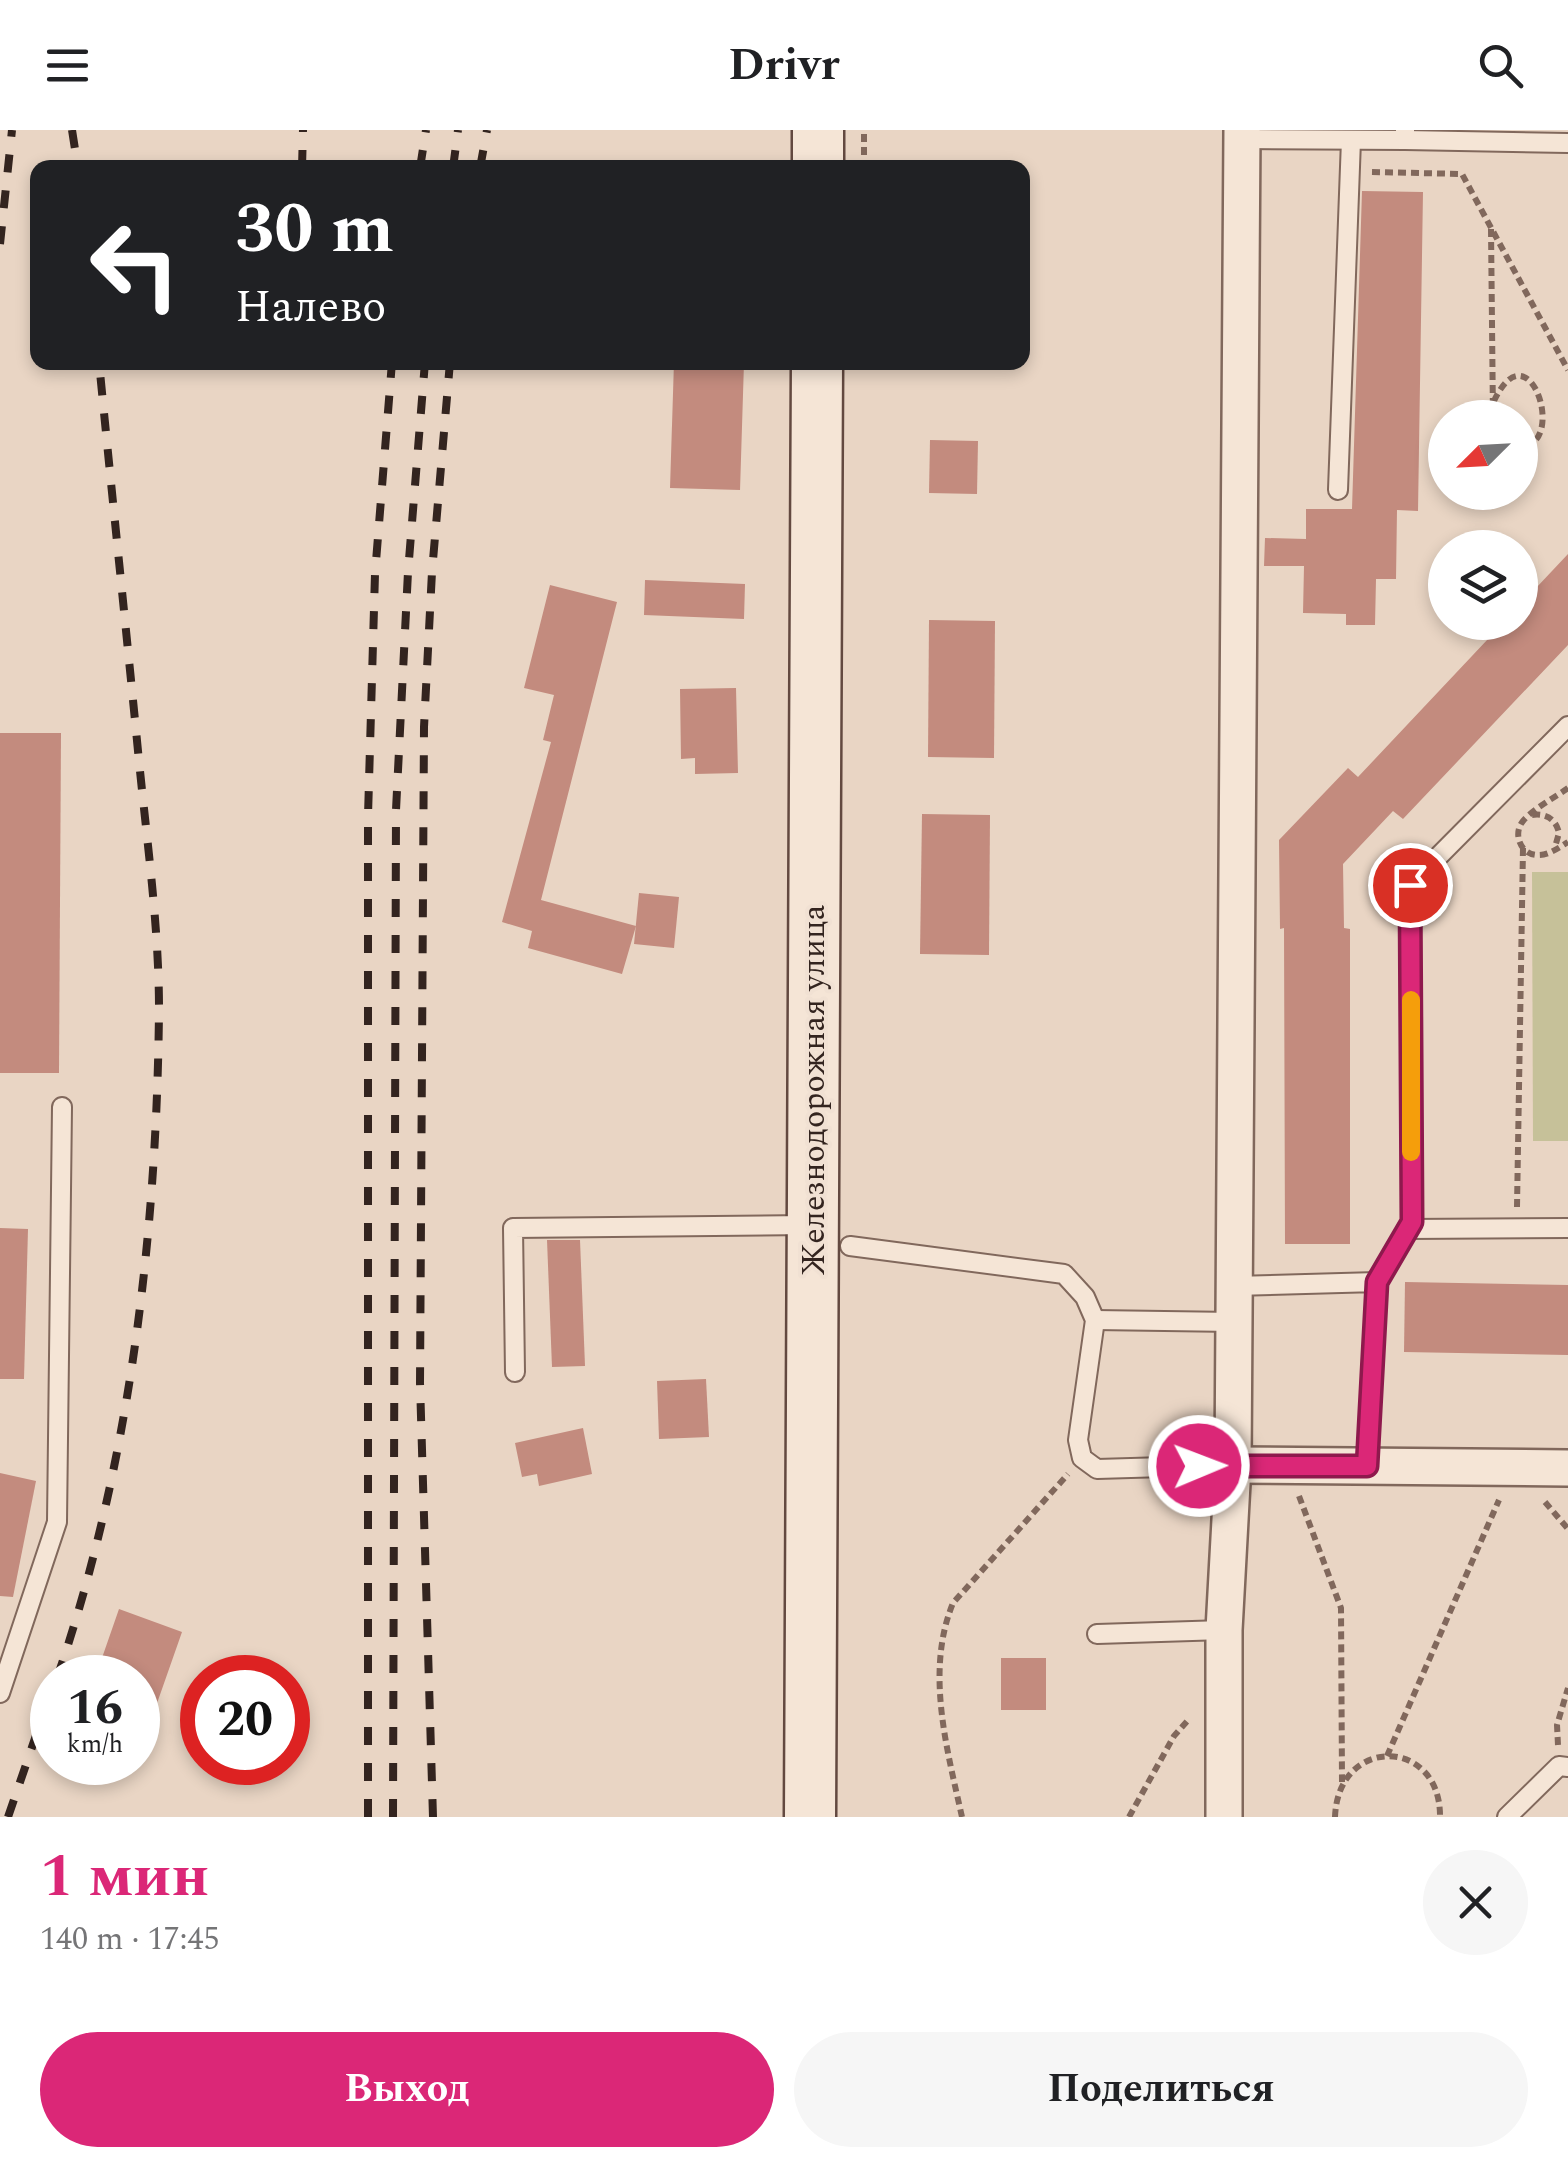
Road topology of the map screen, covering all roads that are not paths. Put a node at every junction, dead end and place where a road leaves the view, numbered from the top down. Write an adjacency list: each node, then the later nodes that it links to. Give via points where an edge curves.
1 (818, 130): 6 (main road)
2 (1242, 135): 4 (lane); 15 (street)
3 (1405, 135): 4 (lane); 5 (lane)
4 (1351, 140): 8 (lane)
5 (1568, 143)
6 (818, 160)
7 (817, 370): 13 (main road, Железнодорожная улица)
8 (1338, 490)
9 (1568, 726): 12 (lane, via 1410,885)
10 (62, 1107): 24 (lane, via 57,1522)
11 (1568, 1228): 12 (lane)
12 (1407, 1229): 14 (lane)
13 (831, 1235): 16 (lane, via 1064,1274); 18 (lane, via 513,1228); 26 (main road, Железнодорожная улица)
14 (1377, 1282): 15 (lane); 20 (lane)
15 (1234, 1286): 17 (street)
16 (1095, 1320): 17 (lane); 19 (lane, via 1078,1440 1082,1458 1096,1469)
17 (1234, 1322): 19 (street)
18 (514, 1372)
19 (1233, 1464): 20 (street); 22 (street)
20 (1367, 1466): 21 (street)
21 (1568, 1468)
22 (1224, 1630): 23 (lane); 27 (street)
23 (1097, 1634)
24 (0, 1693)
25 (1564, 1767): 28 (lane)
26 (810, 1817)
27 (1224, 1817)
28 (1507, 1817)

